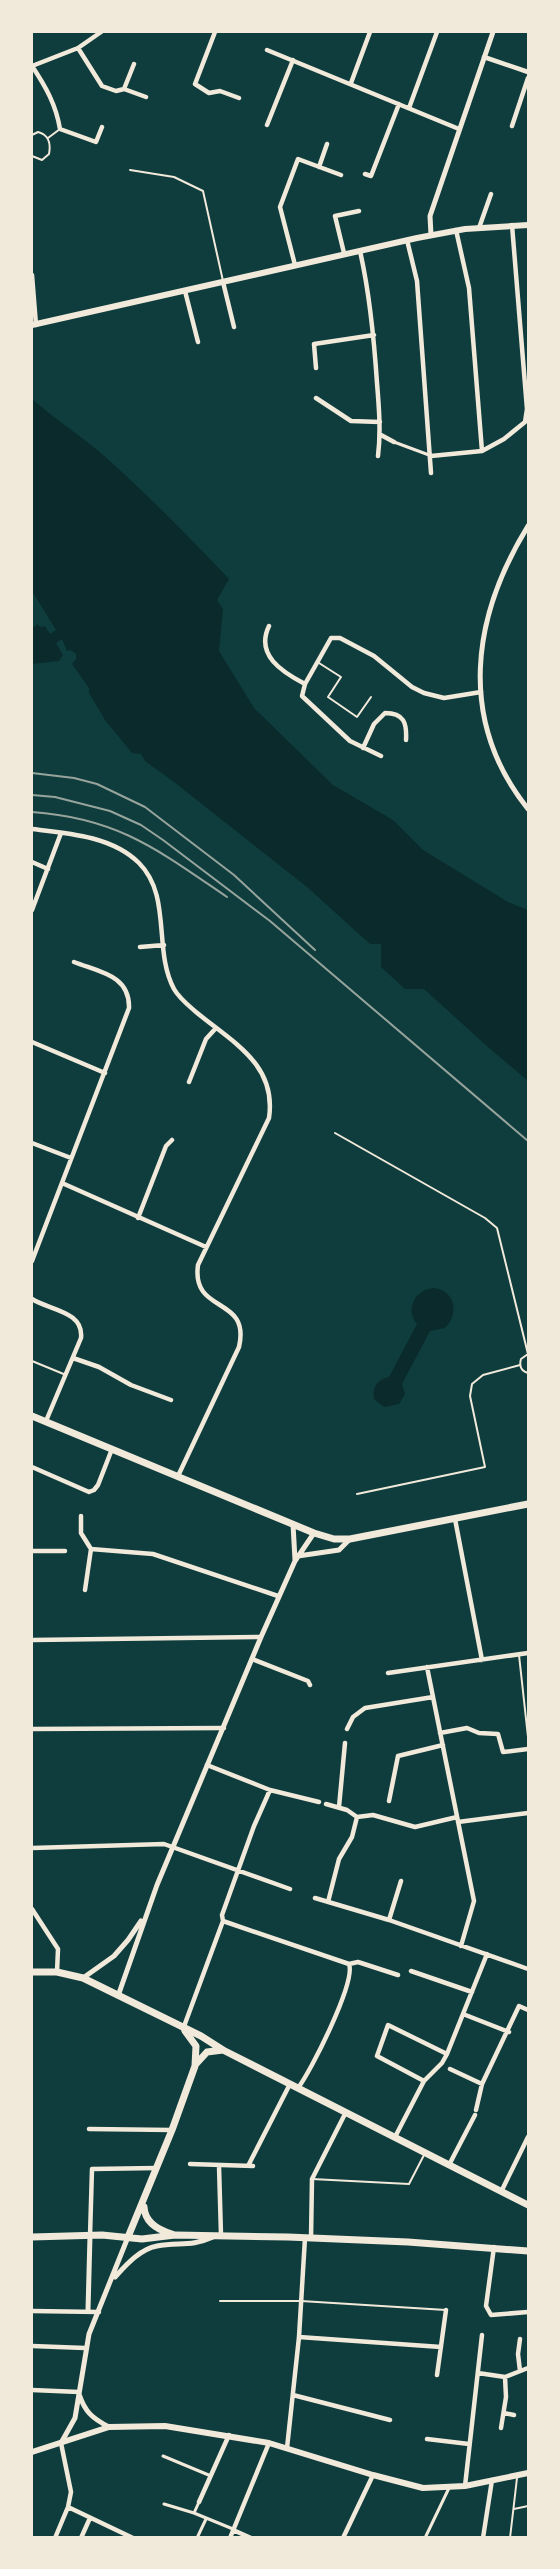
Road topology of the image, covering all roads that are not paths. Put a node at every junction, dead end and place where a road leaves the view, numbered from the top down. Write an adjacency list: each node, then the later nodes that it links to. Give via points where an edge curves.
1 (101, 32): 6 (street)
2 (215, 32): 17 (street, via 195,84 208,93 220,91)
3 (370, 32): 14 (street)
4 (437, 32): 19 (street)
5 (494, 32): 8 (street)
6 (78, 48): 11 (street); 15 (street, via 102,86 116,91)
7 (267, 50): 9 (street)
8 (484, 57): 12 (street); 24 (street)
9 (293, 60): 14 (street); 20 (street)
10 (134, 63): 15 (street)
11 (32, 66): 23 (street, via 56,107)
12 (528, 72)
13 (528, 78): 21 (street)
14 (351, 83): 18 (street)
15 (124, 89): 16 (street)
16 (146, 97)
17 (239, 98)
18 (399, 104): 19 (street); 31 (street, via 371,176)
19 (409, 108): 24 (street)
20 (267, 125)
21 (512, 126)
22 (102, 127): 23 (street, via 96,142)
23 (60, 129): 26 (lane)
24 (459, 129): 39 (street, via 430,216)
25 (32, 135): 26 (lane, via 38,132)
26 (48, 138): 28 (lane, via 49,154 42,160)
27 (327, 144): 29 (street)
28 (32, 156)
29 (319, 167): 32 (street); 43 (street, via 298,159 280,207)
30 (130, 170): 45 (lane, via 174,177 203,191)
31 (365, 174)
32 (341, 175)
33 (491, 194): 37 (street)
34 (359, 211): 42 (street, via 335,216)
35 (512, 225): 36 (main road); 37 (main road); 56 (street, via 527,409 525,422)
36 (528, 225)
37 (479, 228): 38 (main road)
38 (456, 230): 39 (main road); 56 (street, via 469,288)
39 (431, 235): 40 (main road)
40 (407, 240): 41 (main road); 58 (street, via 417,281)
41 (360, 250): 42 (main road); 49 (street)
42 (344, 253): 43 (main road)
43 (295, 265): 45 (main road)
44 (32, 275): 47 (street)
45 (223, 282): 46 (main road); 48 (street)
46 (185, 291): 47 (main road); 50 (street)
47 (34, 325)
48 (234, 327)
49 (374, 335): 51 (street, via 314,344); 53 (street)
50 (198, 342)
51 (316, 368)
52 (316, 398): 53 (street, via 351,421)
53 (380, 422): 54 (street)
54 (381, 435): 55 (street); 57 (street)
55 (394, 442): 58 (street)
56 (482, 451): 58 (street)
57 (378, 456)
58 (431, 456): 59 (street)
59 (431, 473)
60 (528, 526): 64 (street, via 493,596 482,639)
61 (270, 626): 63 (street, via 263,638 265,648 281,672)
62 (319, 663): 63 (street); 64 (street, via 332,638 340,638 374,656 424,693 444,698); 65 (lane, via 341,677 328,698 357,717)
63 (305, 684): 67 (street, via 305,700)
64 (481, 692): 69 (street, via 492,748)
65 (371, 697)
66 (405, 740): 67 (street, via 407,725 403,719 385,713 374,724)
67 (363, 748): 68 (street)
68 (381, 756)
69 (528, 809)
70 (32, 829): 71 (street)
71 (61, 832): 73 (street); 75 (street, via 98,840 138,862 158,897)
72 (32, 862): 73 (street)
73 (48, 869): 74 (street)
74 (32, 910)
75 (164, 945): 76 (street); 78 (street, via 179,996)
76 (140, 947)
77 (74, 962): 80 (street, via 119,980 130,996)
78 (216, 1028): 81 (street, via 206,1039); 88 (street, via 255,1061 268,1084 271,1105 269,1118)
79 (32, 1042): 80 (street)
80 (105, 1073): 85 (street)
81 (189, 1082)
82 (335, 1133): 91 (lane, via 497,1228)
83 (172, 1140): 87 (street, via 166,1146)
84 (32, 1143): 85 (street)
85 (71, 1158): 86 (street)
86 (62, 1183): 87 (street); 89 (street)
87 (138, 1218): 88 (street)
88 (206, 1247): 102 (street, via 196,1276 200,1289 206,1297 230,1310 242,1335)
89 (32, 1261)
90 (32, 1299): 92 (street, via 79,1323 82,1330)
91 (528, 1354): 94 (lane)
92 (73, 1358): 96 (street); 97 (street)
93 (32, 1361): 96 (lane)
94 (520, 1365): 95 (lane); 103 (lane, via 483,1375 472,1384 470,1396 485,1467)
95 (528, 1373)
96 (66, 1375): 99 (street)
97 (171, 1400)
98 (32, 1416): 99 (main road)
99 (46, 1422): 100 (main road)
100 (112, 1449): 101 (street, via 98,1485 89,1492); 102 (main road)
101 (32, 1467)
102 (178, 1476): 107 (main road)
103 (357, 1494)
104 (528, 1504): 106 (main road)
105 (81, 1516): 110 (street, via 81,1533)
106 (455, 1519): 109 (main road); 121 (street)
107 (293, 1524): 108 (main road); 113 (street)
108 (315, 1533): 109 (main road); 113 (street)
109 (350, 1539): 113 (street, via 339,1550)
110 (91, 1549): 114 (street); 115 (street, via 153,1554)
111 (32, 1551): 112 (street)
112 (65, 1551)
113 (296, 1559): 115 (street)
114 (85, 1590)
115 (279, 1596): 116 (street)
116 (261, 1637): 117 (street); 120 (street)
117 (32, 1640)
118 (528, 1653): 119 (street)
119 (519, 1654): 121 (street); 130 (lane)
120 (252, 1659): 124 (street); 126 (street)
121 (482, 1660): 122 (street)
122 (427, 1667): 123 (street); 125 (street)
123 (388, 1673)
124 (310, 1685)
125 (433, 1697): 128 (street, via 365,1708 353,1717); 129 (street)
126 (224, 1728): 127 (street); 134 (street)
127 (32, 1729)
128 (347, 1729)
129 (440, 1733): 132 (street); 133 (street, via 467,1728 498,1734 503,1752)
130 (528, 1737)
131 (345, 1743): 139 (street)
132 (443, 1746): 136 (street, via 398,1756); 142 (street)
133 (528, 1749)
134 (207, 1765): 135 (street); 143 (street)
135 (270, 1790): 137 (street); 145 (street)
136 (389, 1801)
137 (319, 1802)
138 (326, 1804): 139 (street)
139 (339, 1807): 141 (street)
140 (528, 1813): 142 (street)
141 (357, 1817): 142 (street, via 373,1815 415,1827); 149 (street, via 352,1837 339,1859)
142 (458, 1819): 154 (street, via 474,1901)
143 (173, 1846): 144 (street); 145 (street); 151 (street)
144 (32, 1848)
145 (237, 1872): 147 (street); 153 (street)
146 (401, 1881): 152 (street)
147 (290, 1889)
148 (315, 1898): 149 (street)
149 (328, 1902): 152 (street)
150 (32, 1909): 160 (street, via 58,1949)
151 (146, 1913): 162 (street, via 114,1956); 164 (street)
152 (389, 1920): 154 (street)
153 (223, 1921): 156 (street); 167 (street)
154 (461, 1946): 155 (street)
155 (488, 1954): 157 (street); 163 (street)
156 (349, 1964): 161 (street, via 358,1962); 176 (street, via 338,2009)
157 (528, 1969)
158 (411, 1971): 163 (street)
159 (32, 1972): 160 (main road)
160 (57, 1972): 162 (main road)
161 (398, 1975)
162 (83, 1978): 164 (main road)
163 (472, 1992): 166 (street)
164 (118, 1996): 167 (main road)
165 (528, 2010): 168 (street, via 519,2006)
166 (463, 2014): 168 (street); 170 (street)
167 (183, 2029): 169 (main road); 171 (main road, via 196,2046)
168 (509, 2032): 175 (street)
169 (223, 2050): 171 (main road, via 207,2052); 174 (main road)
170 (447, 2054): 173 (street); 173 (street, via 388,2025 377,2056)
171 (195, 2066): 179 (main road)
172 (450, 2069): 175 (street)
173 (424, 2081): 180 (street)
174 (290, 2084): 176 (main road); 185 (street, via 250,2166)
175 (482, 2084): 184 (street, via 475,2113)
176 (298, 2088): 177 (main road)
177 (346, 2112): 180 (main road); 187 (street)
178 (88, 2129): 179 (street)
179 (172, 2130): 186 (main road)
180 (395, 2137): 182 (main road)
181 (528, 2138): 188 (street)
182 (425, 2153): 184 (main road); 187 (lane, via 409,2184)
183 (190, 2164): 185 (street)
184 (449, 2165): 188 (main road)
185 (219, 2166): 192 (street)
186 (158, 2168): 189 (main road); 193 (street, via 92,2169)
187 (312, 2179): 196 (street)
188 (501, 2192): 190 (main road)
189 (144, 2202): 191 (main road, via 151,2224); 195 (main road)
190 (528, 2205)
191 (175, 2235): 192 (main road); 195 (main road, via 155,2239)
192 (219, 2235): 196 (main road); 199 (street, via 198,2244 156,2246 131,2260)
193 (90, 2236): 194 (main road); 195 (main road); 202 (street)
194 (32, 2237)
195 (128, 2237): 199 (street)
196 (308, 2238): 197 (main road); 201 (street)
197 (494, 2247): 198 (main road); 206 (street, via 488,2312)
198 (528, 2251)
199 (114, 2277): 205 (street)
200 (220, 2301): 201 (lane)
201 (301, 2301): 203 (lane); 208 (street)
202 (88, 2310): 204 (street); 205 (street)
203 (446, 2310): 211 (street)
204 (32, 2311)
205 (99, 2312): 212 (street)
206 (528, 2313)
207 (482, 2335): 215 (street)
208 (299, 2337): 211 (street); 220 (street)
209 (520, 2339): 214 (street)
210 (32, 2346): 212 (street)
211 (441, 2347): 216 (street)
212 (85, 2348): 219 (street)
213 (528, 2368): 214 (street)
214 (520, 2371): 217 (street)
215 (478, 2373): 217 (street); 230 (street)
216 (437, 2375)
217 (505, 2377): 221 (street)
218 (32, 2390): 219 (street)
219 (79, 2392): 224 (street, via 85,2411); 228 (street, via 75,2418)
220 (293, 2395): 223 (street); 231 (street)
221 (504, 2413): 222 (street); 225 (street)
222 (514, 2415)
223 (390, 2420)
224 (109, 2427): 226 (main road, via 165,2426); 228 (main road)
225 (501, 2428)
226 (229, 2435): 229 (main road); 237 (street)
227 (427, 2439): 230 (street)
228 (61, 2443): 232 (main road); 244 (street, via 71,2492)
229 (269, 2443): 231 (main road); 249 (street)
230 (469, 2444): 239 (street)
231 (287, 2448): 235 (main road)
232 (32, 2452)
233 (163, 2456): 237 (street)
234 (528, 2473): 236 (main road)
235 (373, 2475): 240 (main road, via 423,2488); 256 (street)
236 (518, 2475): 238 (main road); 245 (lane)
237 (211, 2476): 241 (street)
238 (492, 2480): 239 (main road); 258 (street)
239 (465, 2486): 240 (main road)
240 (449, 2488): 257 (street)
241 (199, 2502): 246 (street)
242 (164, 2504): 246 (street)
243 (528, 2506): 245 (lane)
244 (68, 2507): 247 (street); 250 (street)
245 (514, 2509): 259 (lane)
246 (194, 2513): 248 (street)
247 (90, 2518): 251 (street); 252 (street)
248 (206, 2518): 249 (street); 253 (street)
249 (233, 2530): 254 (street); 255 (street)
250 (55, 2538)
251 (81, 2538)
252 (133, 2538)
253 (197, 2538)
254 (230, 2538)
255 (251, 2538)
256 (343, 2538)
257 (425, 2538)
258 (483, 2538)
259 (510, 2538)

